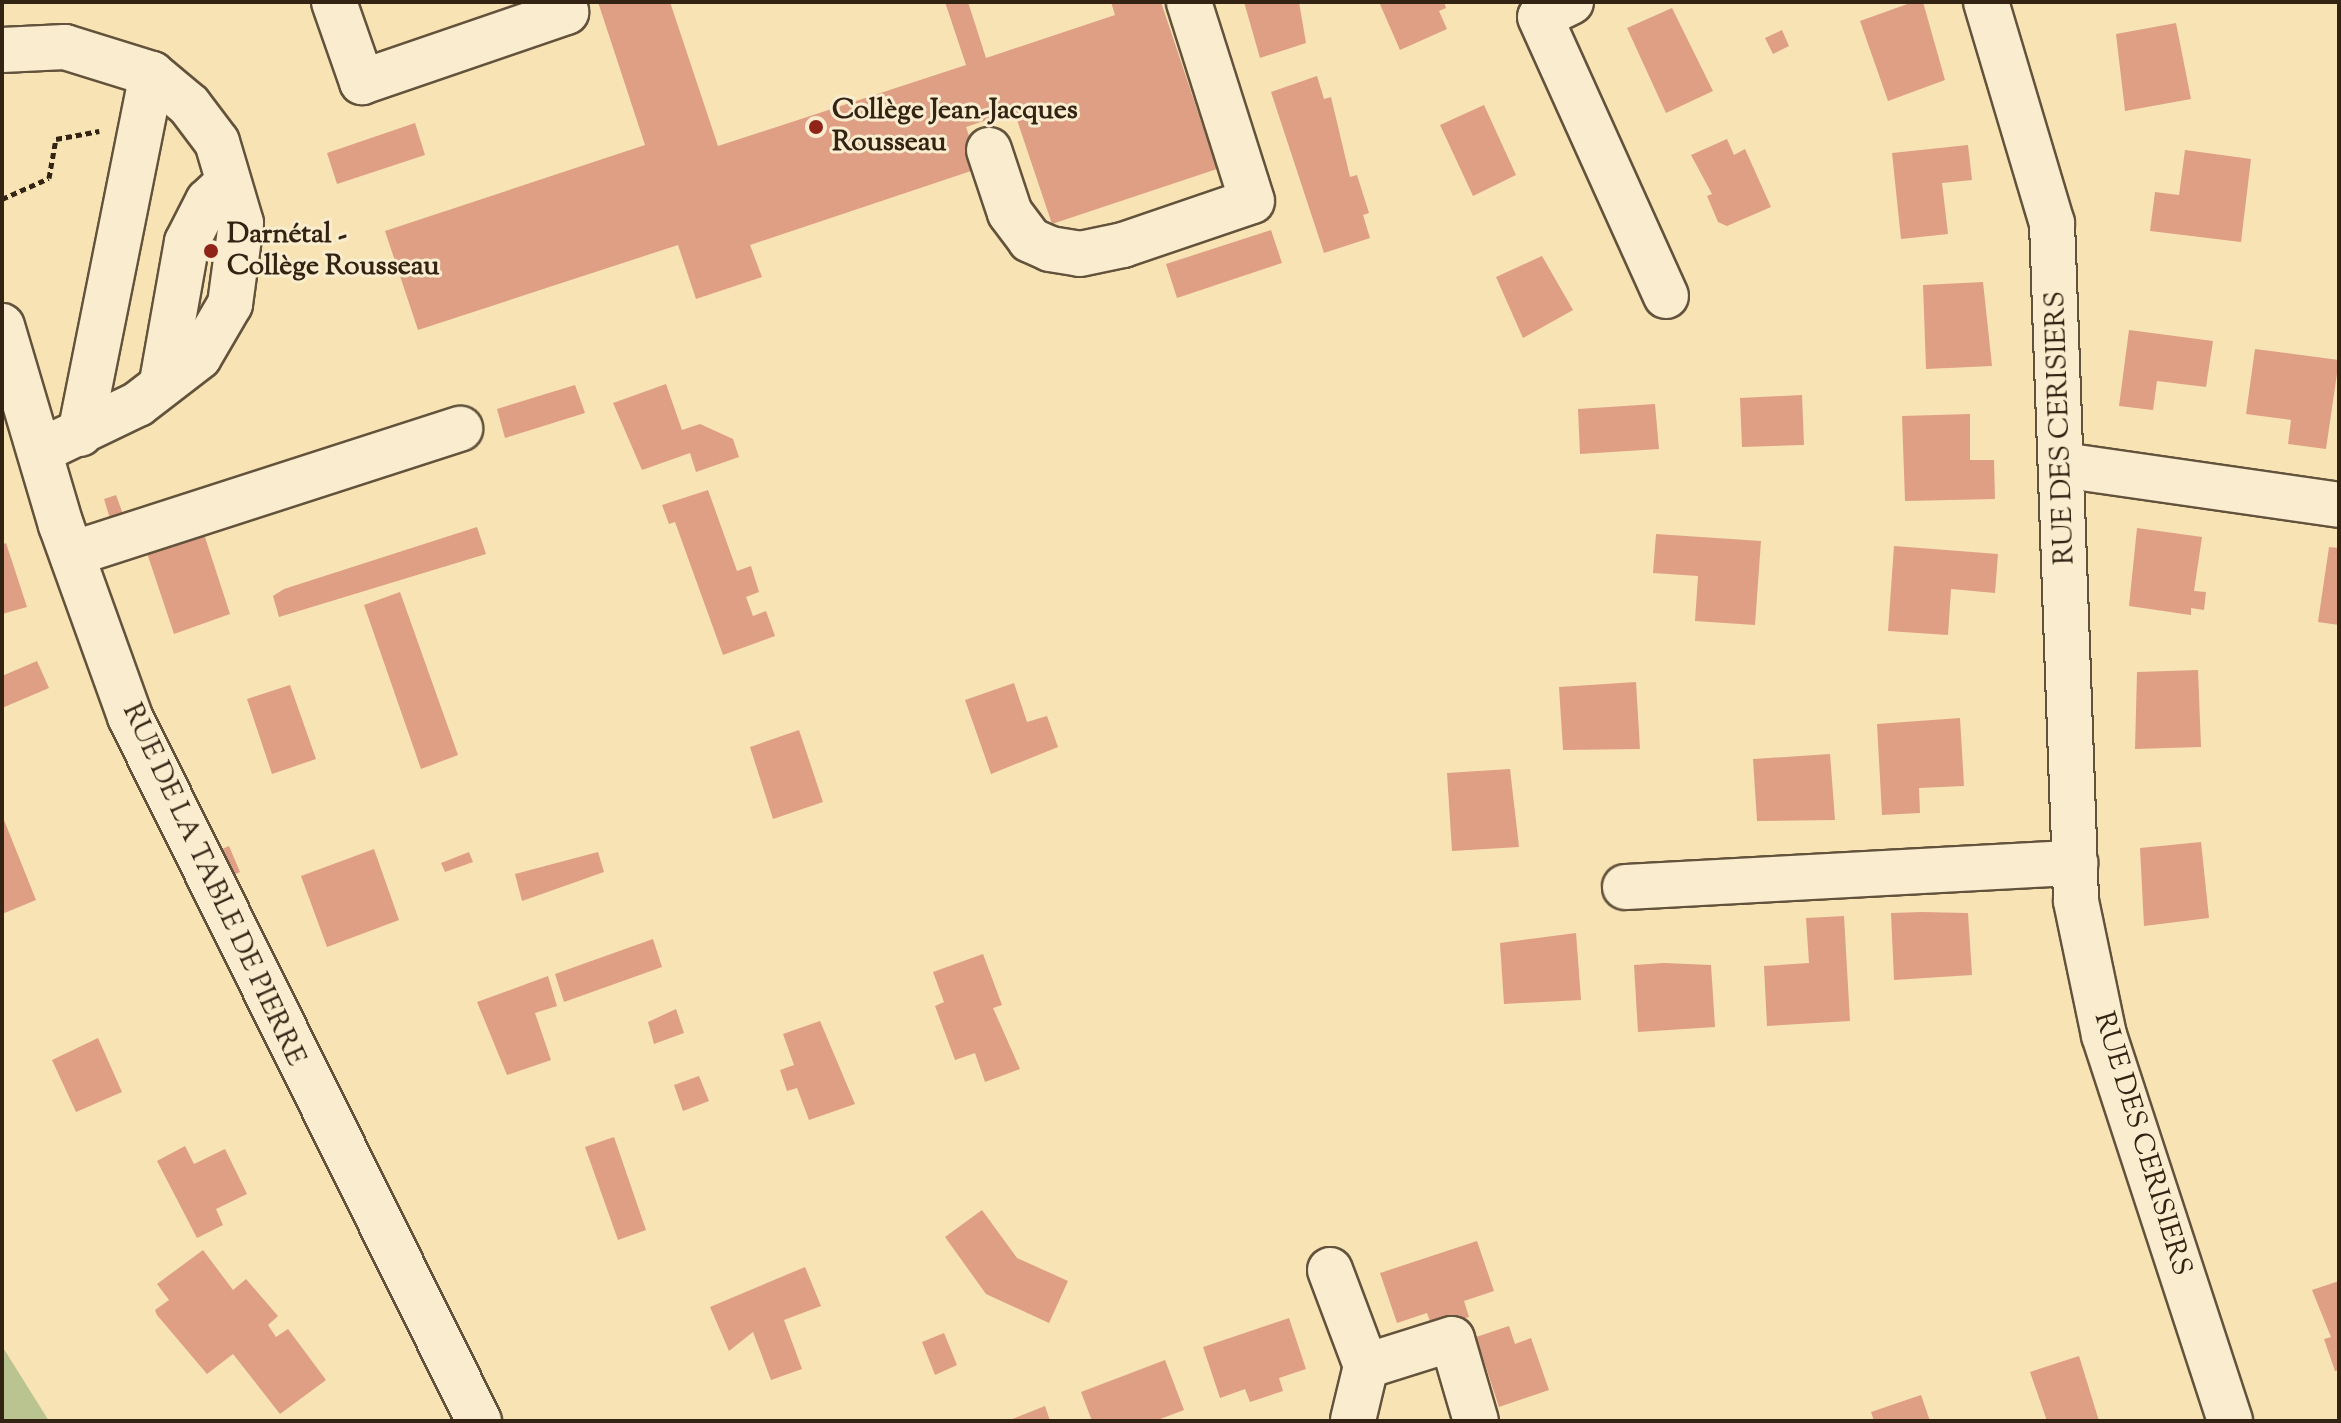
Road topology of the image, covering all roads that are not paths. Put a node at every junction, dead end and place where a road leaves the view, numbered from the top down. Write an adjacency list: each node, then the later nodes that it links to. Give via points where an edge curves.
1 (334, 2): 2 (street, via 362,82 566,12)
2 (563, 2)
3 (1189, 2): 8 (street, via 1252,201 1123,245 1080,254 1050,249 1030,240 1010,213)
4 (1571, 2): 10 (street, via 1540,17)
5 (1986, 2): 15 (street, RUE DES CERISIERS, via 2052,223)
6 (2, 50): 7 (street, via 65,47)
7 (152, 74): 9 (street, via 205,123); 14 (street)
8 (989, 150)
9 (227, 183): 12 (street, via 208,201 187,242); 12 (street, via 241,223 230,304 199,357)
10 (1666, 296)
11 (2, 326): 14 (street, RUE DE LA TABLE DE PIERRE)
12 (162, 382): 14 (street, via 138,404)
13 (460, 429): 17 (street)
14 (61, 442): 17 (street, RUE DE LA TABLE DE PIERRE)
15 (2062, 465): 16 (street); 18 (street, RUE DES CERISIERS)
16 (2339, 505)
17 (72, 554): 22 (street, RUE DE LA TABLE DE PIERRE, via 130,717 175,815)
18 (2075, 863): 19 (street); 25 (street, RUE DES CERISIERS, via 2076,901 2104,1035)
19 (1625, 887)
20 (1330, 1270): 21 (street)
21 (1366, 1366): 23 (street); 24 (street, via 1452,1339)
22 (479, 1421)
23 (1353, 1421)
24 (1476, 1421)
25 (2230, 1421)

